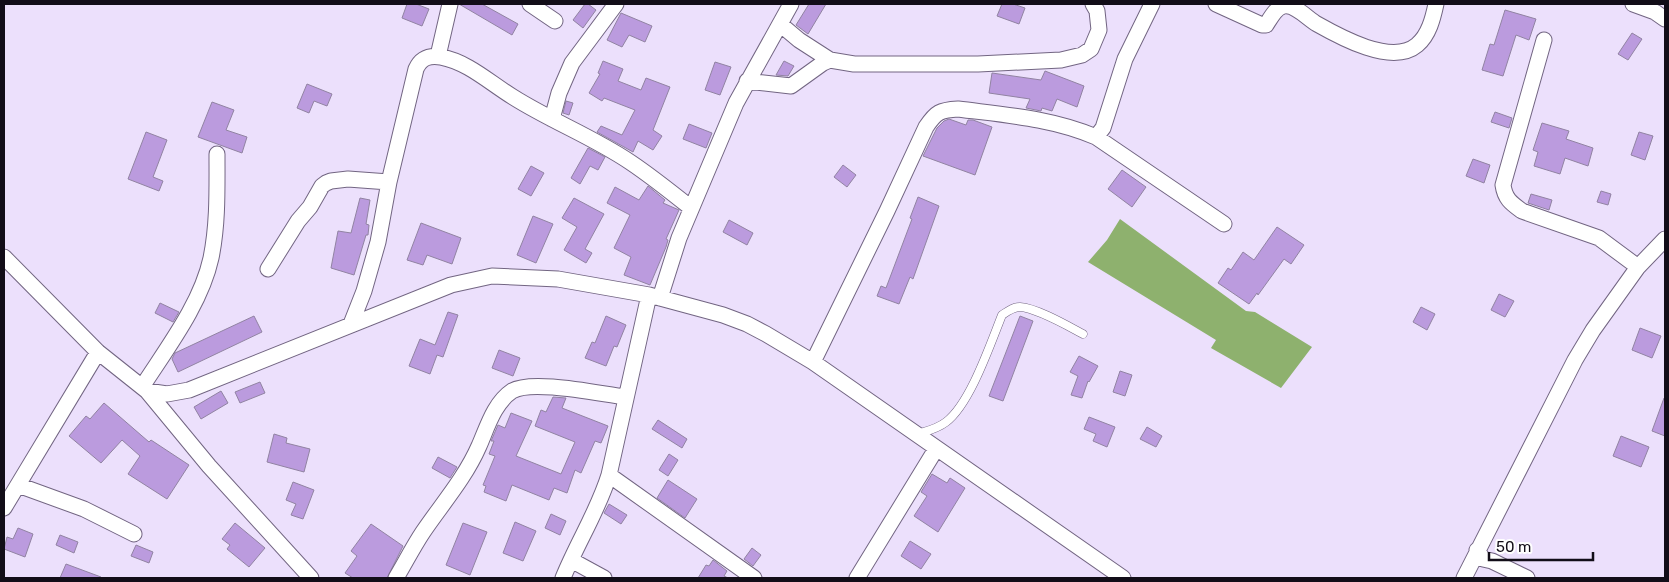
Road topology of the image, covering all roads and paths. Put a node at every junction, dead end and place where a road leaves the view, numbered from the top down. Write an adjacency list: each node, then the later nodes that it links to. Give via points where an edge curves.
1 (450, 4): 14 (street)
2 (530, 4): 11 (street)
3 (616, 4): 17 (street, via 572,63)
4 (791, 4): 12 (street)
5 (1092, 4): 15 (street, via 1097,11 1099,30 1095,44 1082,55 1061,60 854,64)
6 (1152, 4): 18 (street, via 1125,59 1103,128)
7 (1216, 4): 8 (street, via 1262,25 1266,25 1278,8 1289,6 1316,24 1366,48 1394,52 1417,46 1432,22)
8 (1436, 4)
9 (1633, 4): 10 (street)
10 (1665, 19)
11 (556, 21)
12 (780, 24): 15 (street); 16 (street)
13 (1544, 40): 25 (street, via 1503,185 1505,195 1522,210 1599,238)
14 (438, 56): 17 (street, via 462,65); 20 (street, via 422,59 416,69)
15 (830, 60): 16 (street, via 791,86)
16 (747, 82): 21 (street)
17 (552, 119): 21 (street, via 630,162)
18 (1096, 137): 22 (street); 31 (street, via 1054,122 958,108 934,115)
19 (217, 154): 32 (street, via 215,234 210,260 186,316)
20 (389, 182): 26 (street, via 348,179 326,183); 28 (street, via 378,242)
21 (690, 208): 27 (street)
22 (1224, 224)
23 (1665, 239): 25 (street)
24 (4, 257): 30 (street)
25 (1638, 267): 40 (street, via 1575,360)
26 (268, 269)
27 (655, 297): 28 (street, via 558,279 492,276 451,285); 31 (street, via 747,324); 33 (street)
28 (350, 324): 32 (street, via 189,390 167,394)
29 (1083, 334): 34 (lane, via 1030,310 1019,307 1010,310 1002,315 962,404 934,430)
30 (98, 352): 32 (street); 37 (street)
31 (813, 362): 34 (street)
32 (145, 389): 42 (street, via 209,466)
33 (625, 397): 36 (street); 43 (street, via 542,386 512,391 495,411 466,472 421,535)
34 (915, 434): 35 (street)
35 (936, 449): 47 (street); 48 (street)
36 (609, 475): 41 (street); 46 (street)
37 (18, 486): 38 (street); 39 (street, via 84,509)
38 (4, 508)
39 (134, 534)
40 (1477, 550): 49 (street); 50 (street, via 1483,559)
41 (571, 560): 44 (street); 45 (street)
42 (311, 578)
43 (396, 578)
44 (563, 578)
45 (604, 578)
46 (754, 578)
47 (857, 578)
48 (1123, 578)
49 (1464, 578)
50 (1527, 578)

